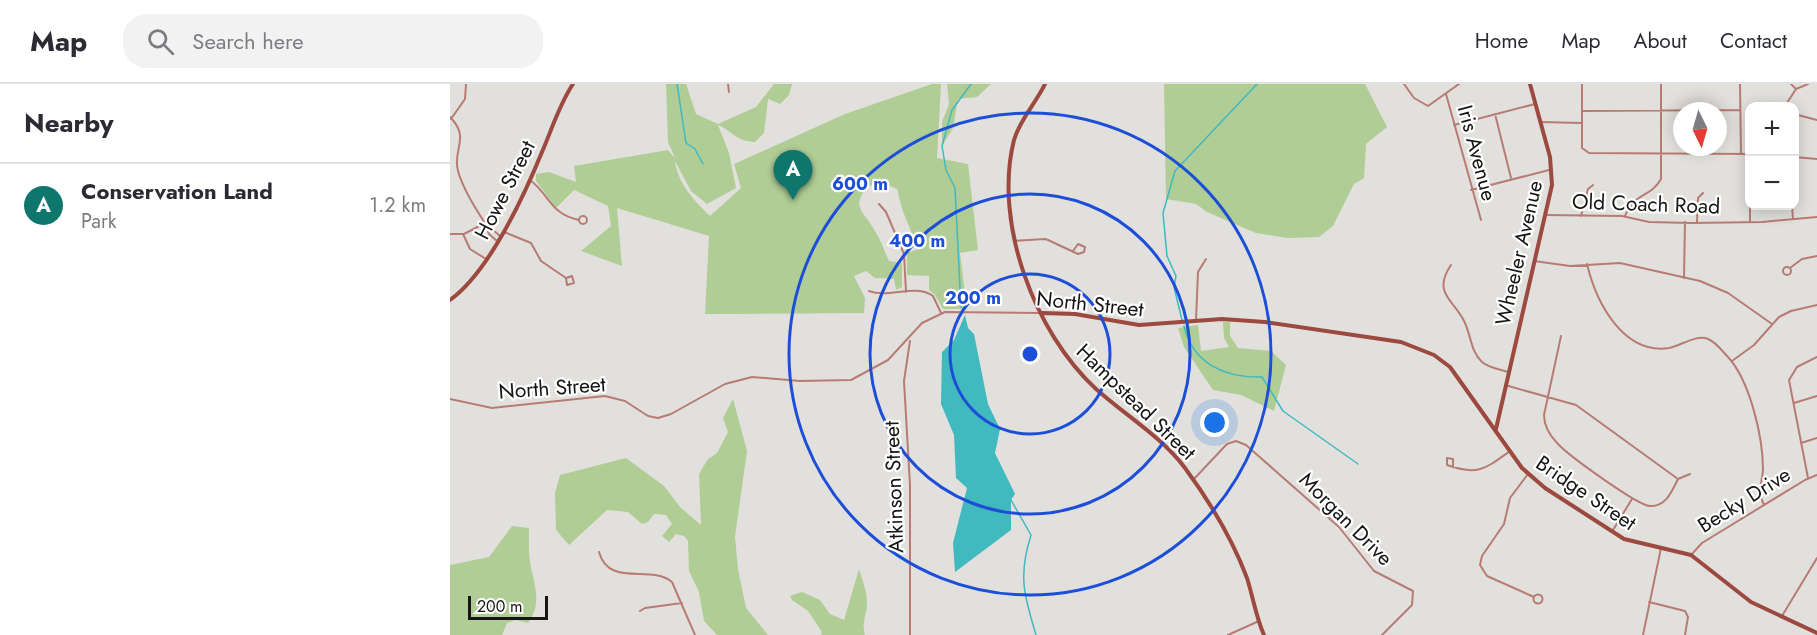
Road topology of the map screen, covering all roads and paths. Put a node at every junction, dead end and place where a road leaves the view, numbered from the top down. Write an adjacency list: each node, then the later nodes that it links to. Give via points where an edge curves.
1 (466, 84): 23 (street, via 465,99)
2 (573, 84): 34 (street, Howe Street)
3 (728, 84): 14 (street)
4 (1045, 84): 57 (street, Hampstead Street, via 1013,146 1010,197)
5 (1404, 84): 15 (street, via 1413,98 1425,106)
6 (1459, 84): 15 (street)
7 (1530, 84): 17 (street, Wheeler Avenue)
8 (1582, 84): 19 (street)
9 (1661, 84): 20 (street)
10 (1740, 84): 18 (street)
11 (1791, 84): 13 (street)
12 (1808, 84): 13 (street)
13 (1796, 89): 16 (street)
14 (729, 92)
15 (1446, 94): 27 (street, Iris Avenue)
16 (1788, 102)
17 (1535, 104): 21 (street); 25 (street, Wheeler Avenue)
18 (1740, 110): 20 (street); 29 (street)
19 (1582, 111): 20 (street); 26 (street)
20 (1661, 111): 28 (street)
21 (1495, 114): 27 (street); 35 (street)
22 (1799, 115): 24 (street)
23 (451, 118): 52 (street, via 461,135 459,173)
24 (1817, 120)
25 (1540, 122): 26 (street); 33 (street, Wheeler Avenue)
26 (1582, 123): 28 (street, via 1582,146 1587,153)
27 (1454, 125): 37 (street, Iris Avenue)
28 (1661, 154): 29 (street); 44 (street, via 1660,182 1633,201)
29 (1741, 154): 30 (street)
30 (1745, 154)
31 (1799, 157): 32 (street)
32 (1817, 159)
33 (1552, 169): 35 (street); 42 (street, Wheeler Avenue)
34 (530, 180): 47 (street, via 556,211); 53 (street, Howe Street)
35 (1512, 180): 37 (street)
36 (1593, 185): 43 (street, via 1588,189)
37 (1470, 190): 48 (street, Iris Avenue)
38 (1703, 193): 50 (street, via 1698,198)
39 (879, 204): 69 (street, via 904,254)
40 (1750, 210): 51 (street)
41 (1792, 210): 46 (street)
42 (1545, 215): 43 (street, Old Coach Road); 62 (street, Wheeler Avenue)
43 (1581, 216): 44 (street, Old Coach Road)
44 (1625, 216): 49 (street, Old Coach Road, via 1649,222)
45 (1817, 217): 46 (street, Old Coach Road)
46 (1793, 219): 51 (street, Old Coach Road)
47 (579, 220)
48 (1480, 220)
49 (1685, 222): 50 (street, Old Coach Road); 67 (street)
50 (1697, 222): 51 (street, Old Coach Road)
51 (1750, 222)
52 (485, 223): 55 (street); 56 (street)
53 (503, 232): 56 (street, Howe Street); 66 (street, via 531,243 541,261)
54 (450, 234): 55 (street)
55 (463, 234): 61 (street, via 470,249)
56 (498, 238): 61 (street, Howe Street)
57 (1014, 241): 58 (street, via 1042,238); 73 (street, Hampstead Street)
58 (1073, 251)
59 (1817, 256): 65 (street, via 1802,259)
60 (1206, 259): 74 (street, via 1198,272)
61 (486, 260): 70 (street, Howe Street, via 473,279)
62 (1534, 261): 63 (street); 81 (street, Wheeler Avenue)
63 (1587, 264): 67 (street, via 1620,263); 80 (street, via 1596,293 1628,338 1656,348 1705,338)
64 (1451, 265): 81 (street, via 1444,281 1445,294 1465,323 1475,354 1485,364)
65 (1790, 268)
66 (566, 278)
67 (1684, 278): 75 (street, via 1720,289)
68 (868, 291): 69 (street)
69 (906, 292): 72 (street, via 929,293)
70 (450, 300)
71 (1817, 305): 75 (street, via 1787,312)
72 (941, 313): 73 (street, North Street); 77 (street, North Street, via 922,323)
73 (1042, 313): 74 (street, North Street, via 1075,314 1139,325); 97 (street, Hampstead Street, via 1057,344 1075,367 1173,455)
74 (1196, 322): 78 (street, North Street, via 1242,320)
75 (1772, 324): 80 (street, via 1754,345)
76 (1561, 336): 83 (street)
77 (911, 338): 85 (street, North Street, via 888,360 851,380 752,377 725,384 658,418 626,401 605,396 482,408); 113 (street, Atkinson Street, via 904,381 910,485)
78 (1409, 344): 87 (street, Bridge Street, via 1450,367)
79 (1817, 357): 86 (street, via 1792,372 1789,384)
80 (1731, 361): 99 (street, via 1754,415)
81 (1508, 372): 82 (street, Wheeler Avenue)
82 (1505, 385): 83 (street); 87 (street, Wheeler Avenue)
83 (1546, 395): 96 (street, via 1576,405); 98 (street, via 1544,422 1557,443)
84 (1817, 396): 86 (street)
85 (450, 399)
86 (1793, 404): 89 (street)
87 (1495, 430): 90 (street, Bridge Street)
88 (1817, 438): 89 (street)
89 (1801, 443): 95 (street)
90 (1510, 451): 91 (street, via 1478,471); 92 (street, Bridge Street)
91 (1453, 467)
92 (1528, 474): 100 (street, Bridge Street); 105 (street, via 1510,498 1504,524 1484,552 1480,565 1486,576)
93 (1690, 474): 96 (street)
94 (1817, 475): 95 (street, Becky Drive)
95 (1808, 478): 99 (street, Becky Drive)
96 (1678, 479): 98 (street, via 1668,498 1659,504 1647,506)
97 (1193, 480): 110 (street, Hampstead Street, via 1234,546); 116 (street, Morgan Drive, via 1227,444 1236,441 1246,445 1339,527 1374,571 1413,591 1412,605)
98 (1632, 499): 100 (street)
99 (1764, 505): 103 (street, Becky Drive, via 1702,543)
100 (1612, 532): 101 (street, Bridge Street, via 1634,543)
101 (1661, 548): 103 (street, Bridge Street); 106 (street)
102 (599, 552): 107 (street, via 604,564 616,572 654,573 669,579)
103 (1691, 555): 109 (street, Bridge Street, via 1746,598)
104 (1817, 558): 109 (street)
105 (1534, 597)
106 (1649, 602): 117 (street); 118 (street, via 1685,611)
107 (682, 603): 108 (street); 112 (street)
108 (640, 611)
109 (1782, 616): 111 (street, Bridge Street)
110 (1259, 621): 114 (street); 115 (street, Hampstead Street)
111 (1817, 632)
112 (695, 635)
113 (910, 635)
114 (1228, 635)
115 (1264, 635)
116 (1382, 635)
117 (1643, 635)
118 (1685, 635)

